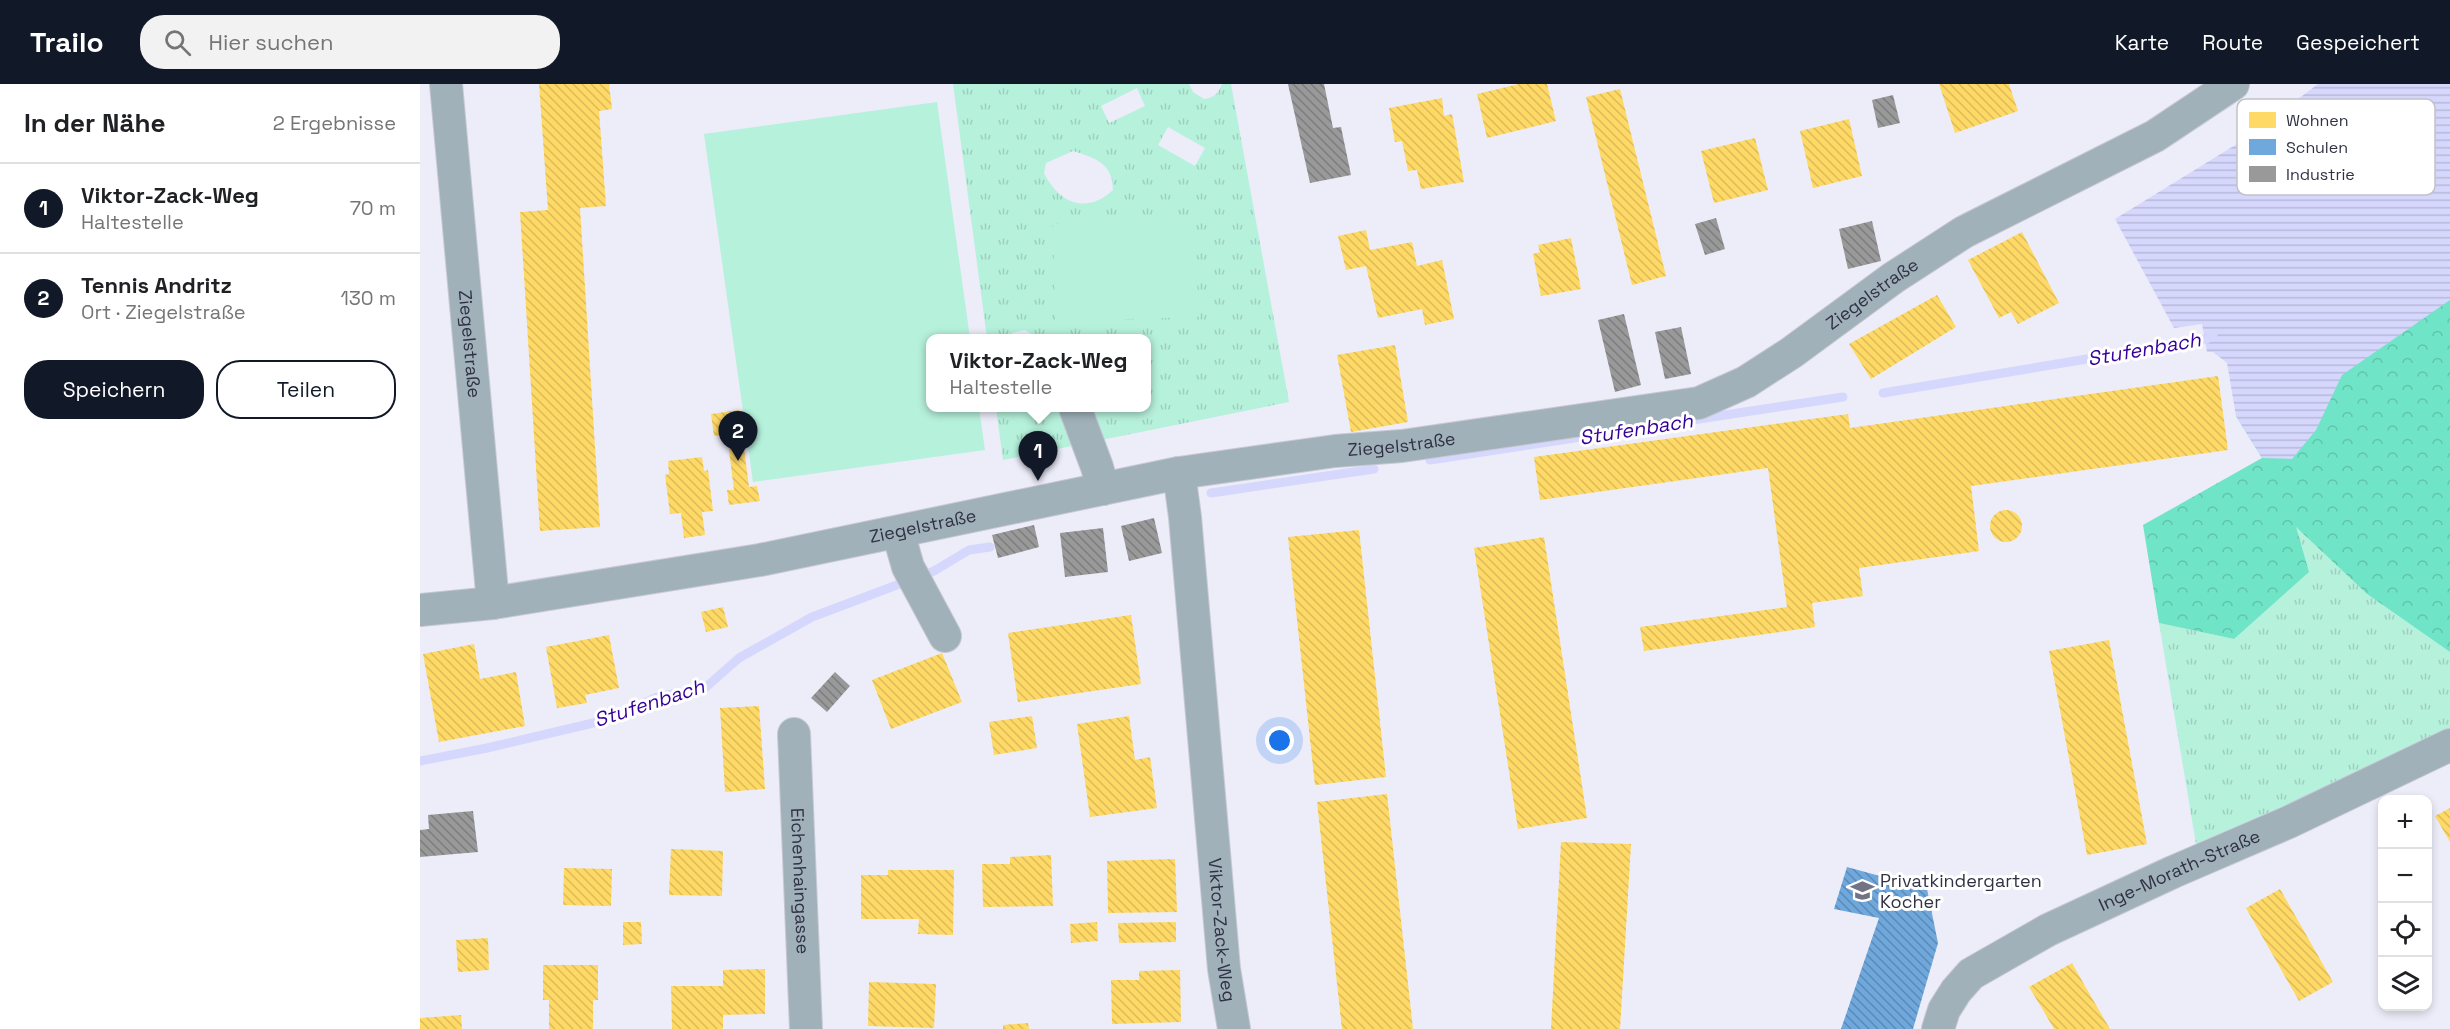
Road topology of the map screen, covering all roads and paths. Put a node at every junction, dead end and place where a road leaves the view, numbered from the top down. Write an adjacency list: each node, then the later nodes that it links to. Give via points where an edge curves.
1 (446, 84): 7 (street, Ziegelstraße)
2 (2233, 84): 4 (street, Ziegelstraße, via 2155,136 1964,232 1791,353 1746,381 1699,403)
3 (1076, 412): 5 (street)
4 (1179, 473): 5 (street, Ziegelstraße); 13 (street, Viktor-Zack-Weg, via 1224,969)
5 (1103, 489): 6 (street, Ziegelstraße)
6 (898, 532): 7 (street, Ziegelstraße, via 760,560); 9 (street, via 908,567)
7 (493, 603): 8 (street, Ziegelstraße)
8 (420, 610)
9 (945, 636)
10 (794, 734): 12 (street, Eichenhaingasse)
11 (2450, 746): 14 (street, Inge-Morath-Straße, via 2048,930 1971,974 1944,1010)
12 (806, 1029)
13 (1234, 1029)
14 (1938, 1029)

